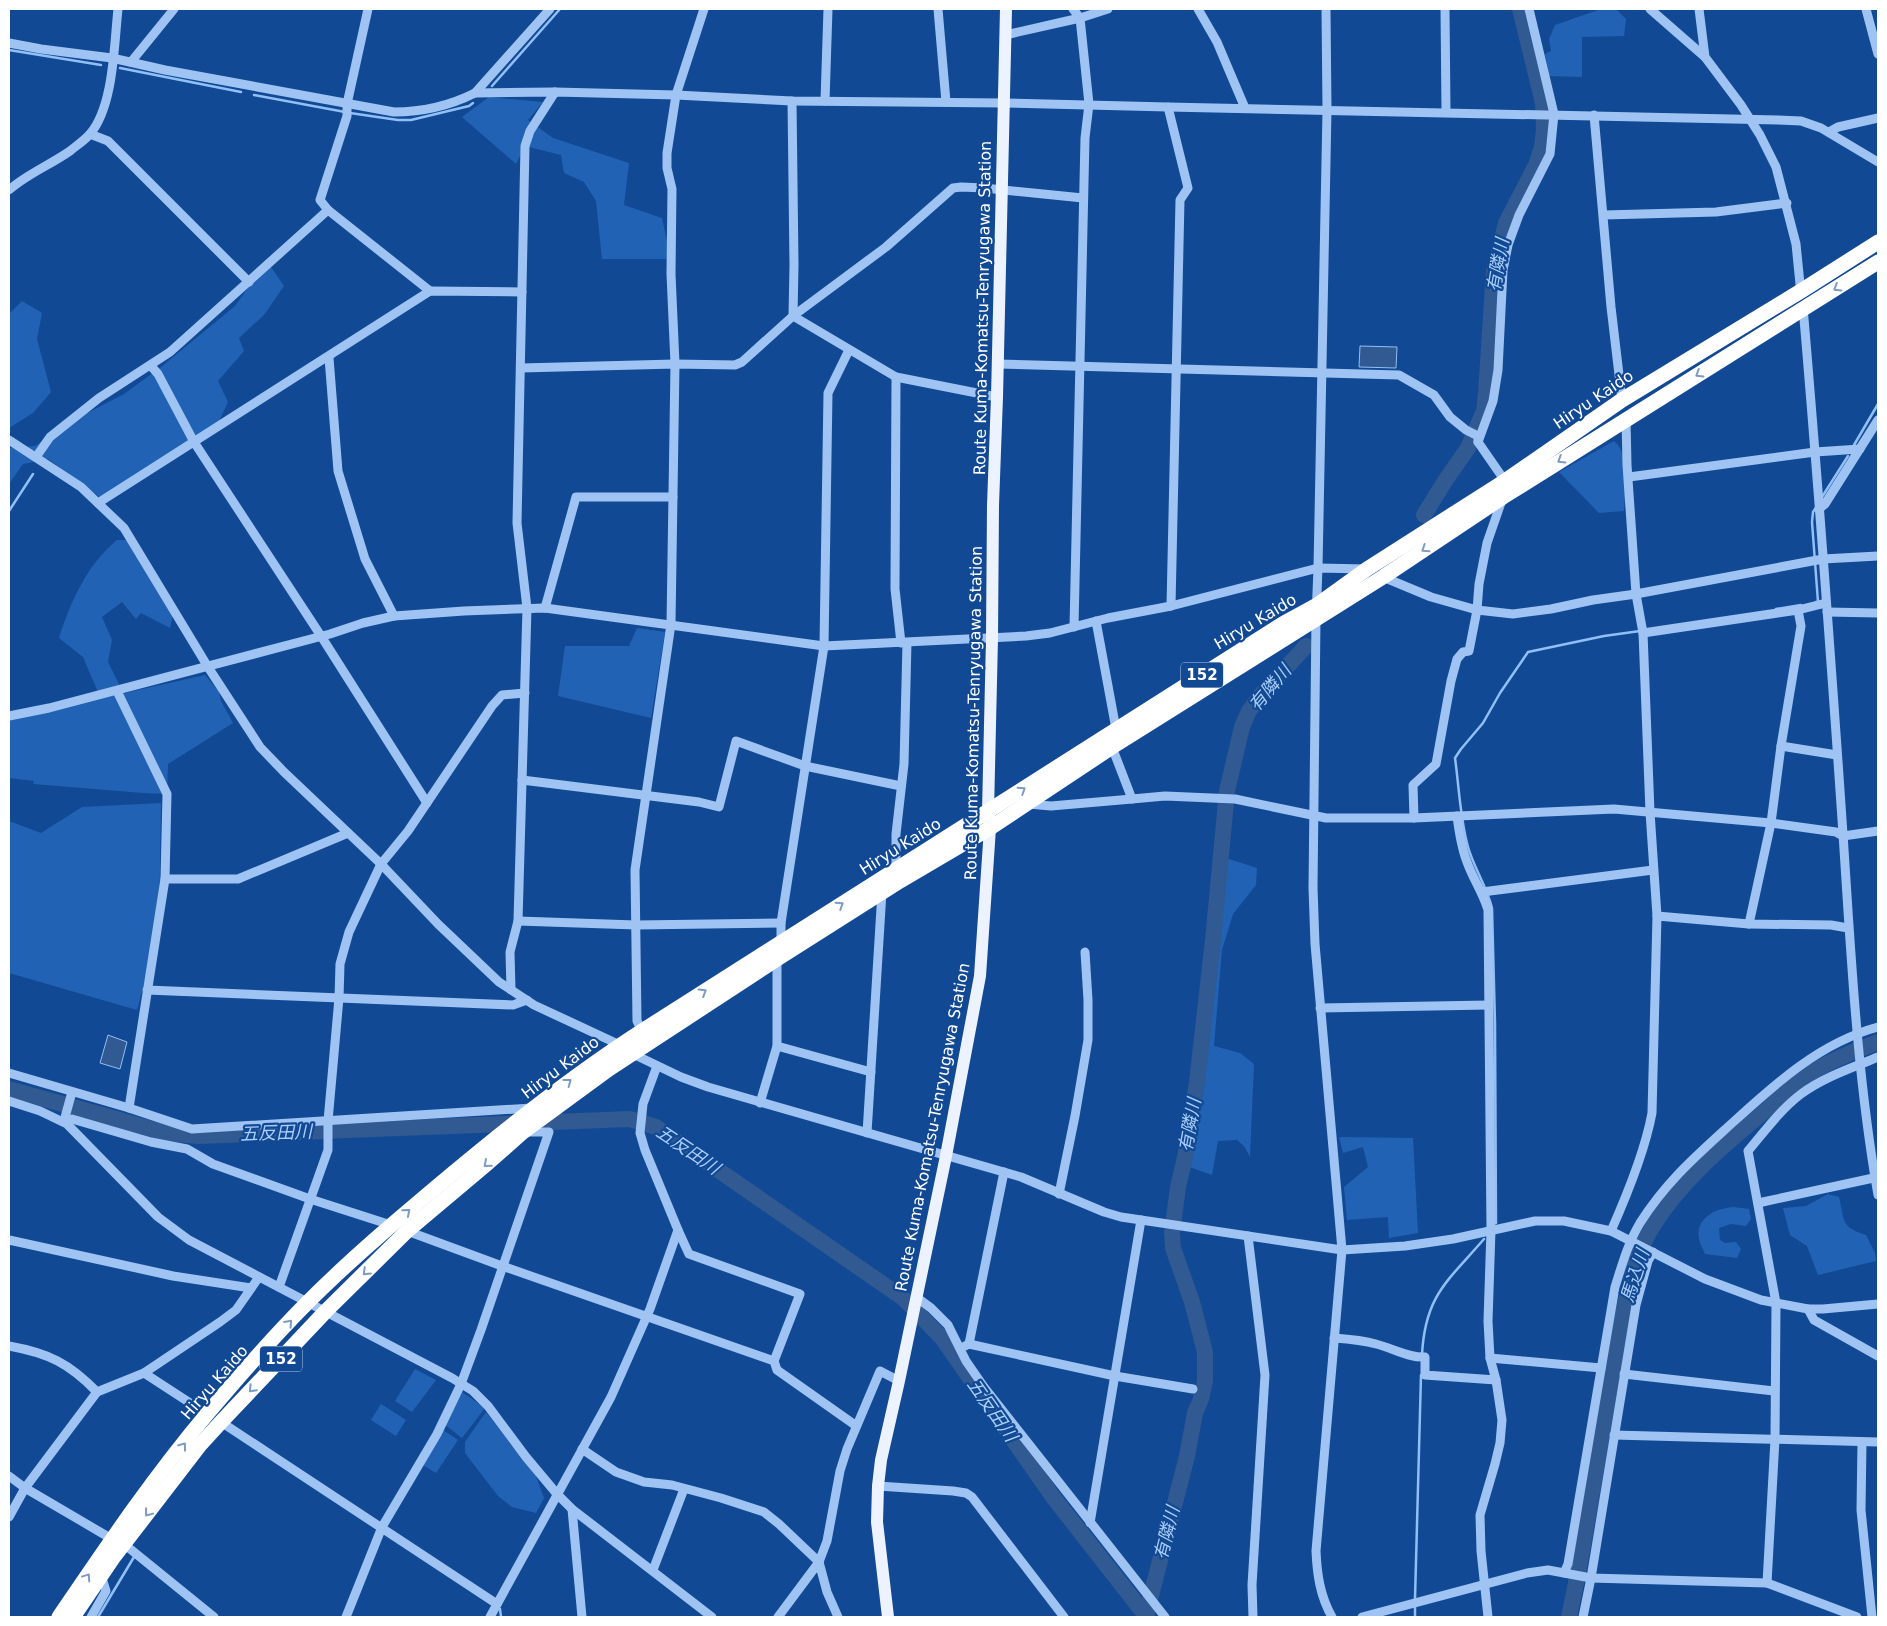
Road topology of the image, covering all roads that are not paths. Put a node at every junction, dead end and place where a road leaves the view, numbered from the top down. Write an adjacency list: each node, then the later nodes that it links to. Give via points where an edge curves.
1 (118, 9): 23 (street)
2 (174, 9): 24 (street)
3 (368, 9): 35 (street)
4 (550, 9): 26 (street)
5 (704, 9): 27 (street)
6 (828, 9): 29 (street)
7 (938, 9): 30 (street)
8 (1006, 9): 19 (main road, Route Kuma-Komatsu-Tenryugawa Station)
9 (1073, 9): 18 (street)
10 (1108, 9): 18 (street)
11 (1198, 9): 34 (street, via 1217,42)
12 (1326, 9): 36 (street)
13 (1445, 9): 37 (street)
14 (1529, 9): 38 (street)
15 (1650, 9): 22 (street)
16 (1699, 9): 22 (street)
17 (1866, 9): 21 (street)
18 (1080, 18): 19 (street); 32 (street)
19 (1005, 35): 31 (main road, Route Kuma-Komatsu-Tenryugawa Station)
20 (9, 43): 23 (street)
21 (1878, 54)
22 (1705, 57): 41 (street)
23 (112, 58): 24 (street); 43 (street, via 108,94)
24 (131, 62): 35 (street)
25 (555, 92): 26 (street); 27 (street); 56 (street, via 530,131 525,146)
26 (475, 93): 35 (street, via 425,111)
27 (676, 95): 28 (street); 61 (street, via 667,153 672,189 670,274)
28 (792, 101): 29 (street); 58 (street)
29 (825, 101): 30 (street)
30 (946, 102): 31 (street)
31 (1004, 102): 32 (street); 45 (main road, Route Kuma-Komatsu-Tenryugawa Station)
32 (1089, 104): 33 (street); 47 (street)
33 (1168, 107): 34 (street); 66 (street, via 1188,188 1180,200)
34 (1245, 108): 36 (street)
35 (347, 109): 49 (street, via 320,200)
36 (1326, 110): 37 (street); 67 (street)
37 (1446, 112): 38 (street)
38 (1552, 114): 39 (street); 73 (street, via 1550,154 1519,215 1508,245 1503,270 1494,401)
39 (1594, 115): 41 (street); 50 (street)
40 (1878, 118): 42 (street, via 1838,126)
41 (1750, 119): 42 (street, via 1801,122); 48 (street, via 1776,167)
42 (1829, 132): 44 (street)
43 (90, 134): 46 (street, via 69,152); 53 (street, via 108,141)
44 (1878, 162)
45 (1002, 189): 47 (street); 58 (street, via 953,188 886,247); 62 (main road, Route Kuma-Komatsu-Tenryugawa Station)
46 (9, 190)
47 (1083, 198): 64 (street)
48 (1786, 202): 50 (street, via 1716,212); 55 (street, via 1796,244)
49 (328, 210): 53 (street); 54 (street)
50 (1604, 215): 70 (street)
51 (1878, 242): 55 (highway, Hiryu Kaido / 152)
52 (1878, 262): 57 (highway, Hiryu Kaido / 152, one-way to 57)
53 (249, 282): 63 (street)
54 (430, 291): 56 (street); 60 (street)
55 (1801, 291): 57 (street); 70 (highway, Hiryu Kaido / 152)
56 (522, 292): 65 (street)
57 (1803, 310): 71 (highway, Hiryu Kaido / 152, one-way to 71); 77 (street)
58 (792, 316): 59 (street); 61 (street, via 735,365)
59 (849, 350): 68 (street); 107 (street, via 828,393)
60 (329, 358): 75 (street); 99 (street, via 338,471 365,559)
61 (675, 364): 65 (street); 81 (street)
62 (998, 364): 64 (street); 69 (main road, Route Kuma-Komatsu-Tenryugawa Station)
63 (151, 366): 75 (street); 78 (street, via 99,398 50,437)
64 (1080, 366): 66 (street); 102 (street)
65 (521, 368): 92 (street, via 517,523)
66 (1176, 368): 67 (street); 91 (street)
67 (1321, 372): 73 (street, via 1399,375 1434,395 1450,417); 87 (street)
68 (896, 377): 69 (street); 106 (street, via 895,588)
69 (998, 397): 105 (main road, Route Kuma-Komatsu-Tenryugawa Station)
70 (1622, 400): 80 (highway, Hiryu Kaido / 152)
71 (1626, 419): 79 (street); 82 (highway, Hiryu Kaido / 152, one-way to 82)
72 (1878, 420): 76 (street)
73 (1478, 439): 80 (street)
74 (9, 440): 78 (street)
75 (194, 442): 83 (street); 104 (street)
76 (1860, 449): 77 (street); 84 (street)
77 (1815, 452): 79 (street); 84 (street)
78 (36, 457): 83 (street, via 81,486)
79 (1629, 477): 90 (street)
80 (1505, 481): 88 (highway, Hiryu Kaido / 152)
81 (673, 497): 93 (street, via 576,497); 101 (street)
82 (1503, 497): 89 (highway, Hiryu Kaido / 152, one-way to 89); 95 (street, via 1488,542)
83 (98, 503): 108 (street, via 124,528)
84 (1820, 508): 86 (street)
85 (1878, 556): 86 (street)
86 (1823, 559): 90 (street); 94 (street)
87 (1318, 568): 88 (street); 91 (street); 97 (street)
88 (1367, 568): 97 (highway, Hiryu Kaido / 152)
89 (1383, 577): 95 (street, via 1431,597); 97 (highway, Hiryu Kaido / 152)
90 (1636, 594): 95 (street, via 1535,612 1513,614); 103 (street)
91 (1171, 606): 100 (street)
92 (527, 608): 93 (street); 99 (street); 110 (street)
93 (545, 608): 101 (street)
94 (1827, 608): 96 (street); 98 (street); 115 (street)
95 (1477, 610): 127 (street, via 1469,651 1457,659 1451,681 1436,764 1413,786)
96 (1798, 610): 103 (street); 113 (street, via 1801,626)
97 (1316, 612): 112 (highway, Hiryu Kaido / 152, via 1276,628); 114 (highway, Hiryu Kaido / 152); 125 (street)
98 (1878, 613)
99 (394, 616): 104 (street)
100 (1096, 622): 102 (street); 112 (street)
101 (671, 624): 107 (street); 119 (street)
102 (1074, 626): 105 (street, via 1050,633)
103 (1643, 633): 124 (street)
104 (321, 636): 108 (street); 121 (street)
105 (992, 638): 106 (street); 123 (main road, Route Kuma-Komatsu-Tenryugawa Station)
106 (904, 643): 107 (street); 118 (street, via 904,764)
107 (824, 646): 116 (street)
108 (208, 667): 109 (street); 131 (street, via 260,747)
109 (117, 691): 111 (street); 136 (street, via 168,794)
110 (525, 693): 117 (street); 121 (street, via 502,695 492,706)
111 (9, 716)
112 (1116, 729): 123 (highway, Hiryu Kaido / 152, one-way to 112)
113 (1781, 746): 115 (street); 128 (street)
114 (1112, 747): 120 (street); 122 (highway, Hiryu Kaido / 152)
115 (1837, 755): 132 (street)
116 (806, 766): 118 (street); 119 (street, via 736,741 720,807); 141 (street)
117 (522, 780): 119 (street); 140 (street)
118 (901, 786): 134 (street)
119 (646, 797): 143 (street, via 635,870)
120 (1132, 799): 122 (street, via 1051,806); 125 (street, via 1164,796 1235,799)
121 (427, 804): 133 (street)
122 (1028, 804): 129 (highway, Hiryu Kaido / 152)
123 (988, 812): 129 (main road, Route Kuma-Komatsu-Tenryugawa Station); 134 (highway, Hiryu Kaido / 152)
124 (1650, 812): 126 (street, via 1614,809); 128 (street); 135 (street)
125 (1313, 815): 127 (street, via 1326,818); 153 (street, via 1315,944)
126 (1457, 816): 127 (street); 138 (street, via 1464,854)
127 (1414, 818)
128 (1771, 823): 132 (street, via 1836,832); 142 (street)
129 (990, 828): 137 (highway, Hiryu Kaido / 152); 174 (main road, Route Kuma-Komatsu-Tenryugawa Station, via 980,976)
130 (1878, 831): 132 (street)
131 (348, 832): 133 (street); 136 (street, via 238,879)
132 (1843, 836): 144 (street)
133 (381, 864): 149 (street, via 438,924); 150 (street, via 349,932 340,964)
134 (896, 868): 145 (highway, Hiryu Kaido / 152, one-way to 134)
135 (1653, 870): 138 (street); 139 (street)
136 (165, 879): 148 (street)
137 (882, 892): 147 (highway, Hiryu Kaido / 152); 163 (street)
138 (1482, 892): 152 (street, via 1488,910)
139 (1656, 916): 142 (street); 186 (street, via 1650,1127)
140 (518, 921): 143 (street); 149 (street, via 510,952)
141 (781, 923): 143 (street); 145 (street)
142 (1749, 924): 144 (street)
143 (636, 925): 155 (street, via 636,1021)
144 (1848, 928): 156 (street)
145 (781, 944): 155 (highway, Hiryu Kaido / 152, one-way to 145)
146 (1085, 952): 177 (street, via 1088,1040)
147 (777, 959): 158 (street); 159 (highway, Hiryu Kaido / 152)
148 (147, 990): 150 (street); 168 (street)
149 (511, 990): 151 (street)
150 (339, 998): 151 (street, via 513,1005); 171 (street)
151 (527, 1000): 157 (street)
152 (1489, 1005): 153 (street); 184 (street)
153 (1320, 1008): 190 (street)
154 (1878, 1027): 156 (street)
155 (642, 1030): 157 (highway, Hiryu Kaido / 152)
156 (1858, 1035): 161 (street); 189 (street, via 1806,1061 1692,1159 1654,1203)
157 (620, 1045): 159 (street); 169 (highway, Hiryu Kaido / 152, one-way to 157)
158 (776, 1046): 163 (street); 167 (street)
159 (632, 1054): 162 (street); 172 (highway, Hiryu Kaido / 152)
160 (1878, 1058): 161 (street)
161 (1860, 1063): 176 (street); 180 (street, via 1801,1094 1748,1151)
162 (658, 1066): 167 (street, via 708,1088); 183 (street, via 643,1104 640,1132)
163 (871, 1072): 173 (street)
164 (9, 1073): 165 (street)
165 (71, 1096): 168 (street); 170 (street)
166 (9, 1102): 170 (street)
167 (760, 1103): 173 (street)
168 (130, 1108): 171 (street, via 192,1130)
169 (531, 1110): 171 (street); 182 (highway, Hiryu Kaido / 152, one-way to 169)
170 (65, 1118): 179 (street, via 187,1149 213,1164); 193 (street, via 158,1217 189,1240)
171 (328, 1123): 179 (street, via 328,1150)
172 (522, 1132): 185 (highway, Hiryu Kaido / 152, one-way to 185); 192 (street, via 548,1132)
173 (866, 1133): 174 (street)
174 (946, 1156): 175 (street); 196 (main road, Route Kuma-Komatsu-Tenryugawa Station)
175 (1004, 1172): 177 (street); 205 (street)
176 (1877, 1177): 178 (street); 180 (street)
177 (1059, 1194): 181 (street, via 1104,1212)
178 (1878, 1195)
179 (310, 1199): 182 (street); 194 (street)
180 (1758, 1203): 198 (street)
181 (1141, 1220): 187 (street); 212 (street)
182 (391, 1225): 197 (highway, Hiryu Kaido / 152)
183 (678, 1230): 202 (street); 208 (street, via 689,1254 800,1294)
184 (1491, 1230): 186 (street, via 1535,1221 1564,1221); 190 (street, via 1415,1245); 207 (street)
185 (407, 1231): 192 (street); 201 (highway, Hiryu Kaido / 152, one-way to 201)
186 (1611, 1231): 189 (street)
187 (1248, 1236): 190 (street); 257 (street, via 1265,1375 1252,1584)
188 (9, 1240): 195 (street, via 173,1276)
189 (1633, 1242): 191 (street); 209 (street, via 1615,1287)
190 (1342, 1250): 203 (street)
191 (1653, 1252): 198 (street, via 1705,1279); 211 (street, via 1636,1306)
192 (502, 1266): 202 (street); 215 (street)
193 (259, 1277): 194 (street); 195 (street)
194 (279, 1287): 197 (street)
195 (251, 1288): 210 (street, via 236,1310)
196 (916, 1299): 205 (street, via 938,1314); 214 (main road, Route Kuma-Komatsu-Tenryugawa Station)
197 (308, 1302): 201 (street); 219 (highway, Hiryu Kaido / 152, one-way to 197)
198 (1776, 1303): 200 (street); 217 (street)
199 (1878, 1304): 200 (street)
200 (1808, 1309): 206 (street, via 1814,1320)
201 (326, 1311): 215 (street); 219 (highway, Hiryu Kaido / 152, one-way to 219)
202 (646, 1317): 208 (street); 225 (street)
203 (1334, 1338): 213 (street, via 1357,1340 1421,1357 1425,1375); 258 (street, via 1316,1551 1321,1591)
204 (9, 1346): 218 (street, via 34,1351 64,1364 81,1375)
205 (965, 1346): 212 (street); 233 (street, via 966,1361 984,1388)
206 (1878, 1356)
207 (1490, 1358): 209 (street); 213 (street)
208 (774, 1361): 220 (street, via 777,1370)
209 (1601, 1368): 238 (street)
210 (144, 1373): 218 (street); 219 (street)
211 (1624, 1374): 217 (street); 221 (street)
212 (1115, 1376): 216 (street); 233 (street)
213 (1496, 1380): 242 (street, via 1502,1420 1500,1443 1480,1515)
214 (899, 1381): 220 (street, via 880,1371); 227 (main road, Route Kuma-Komatsu-Tenryugawa Station)
215 (461, 1384): 230 (street, via 488,1406); 234 (street, via 438,1434)
216 (1193, 1389)
217 (1774, 1391): 222 (street)
218 (97, 1392): 228 (street)
219 (214, 1418): 234 (street); 235 (highway, Hiryu Kaido / 152, via 200,1445)
220 (856, 1425): 236 (street, via 840,1471 827,1541)
221 (1614, 1435): 222 (street); 240 (street)
222 (1775, 1439): 223 (street); 241 (street)
223 (1862, 1442): 224 (street); 263 (street, via 1861,1510)
224 (1878, 1442)
225 (582, 1449): 229 (street, via 616,1472 644,1482); 230 (street)
226 (9, 1476): 228 (street)
227 (878, 1486): 254 (main road, Route Kuma-Komatsu-Tenryugawa Station, via 877,1522); 255 (street, via 953,1491 972,1497)
228 (26, 1488): 232 (street); 235 (street)
229 (684, 1489): 236 (street, via 764,1512); 237 (street)
230 (557, 1494): 231 (street); 243 (street)
231 (572, 1509): 237 (street); 250 (street)
232 (9, 1516)
233 (1090, 1523): 256 (street)
234 (382, 1527): 243 (street); 248 (street)
235 (118, 1542): 239 (highway, Hiryu Kaido / 152); 244 (highway, Hiryu Kaido / 152, one-way to 235); 247 (street)
236 (819, 1562): 252 (street); 253 (street)
237 (653, 1570): 251 (street)
238 (1566, 1573): 240 (street); 242 (street, via 1548,1570)
239 (101, 1575): 245 (highway, Hiryu Kaido / 152); 246 (street, via 106,1591)
240 (1592, 1578): 241 (street); 261 (street)
241 (1767, 1583): 262 (street)
242 (1484, 1584): 259 (street); 260 (street)
243 (497, 1604): 249 (street)
244 (59, 1617)
245 (73, 1617)
246 (91, 1617)
247 (214, 1617)
248 (346, 1617)
249 (490, 1617)
250 (582, 1617)
251 (712, 1617)
252 (778, 1617)
253 (838, 1617)
254 (888, 1617)
255 (1064, 1617)
256 (1164, 1617)
257 (1253, 1617)
258 (1332, 1617)
259 (1362, 1617)
260 (1488, 1617)
261 (1583, 1617)
262 (1857, 1617)
263 (1872, 1617)

